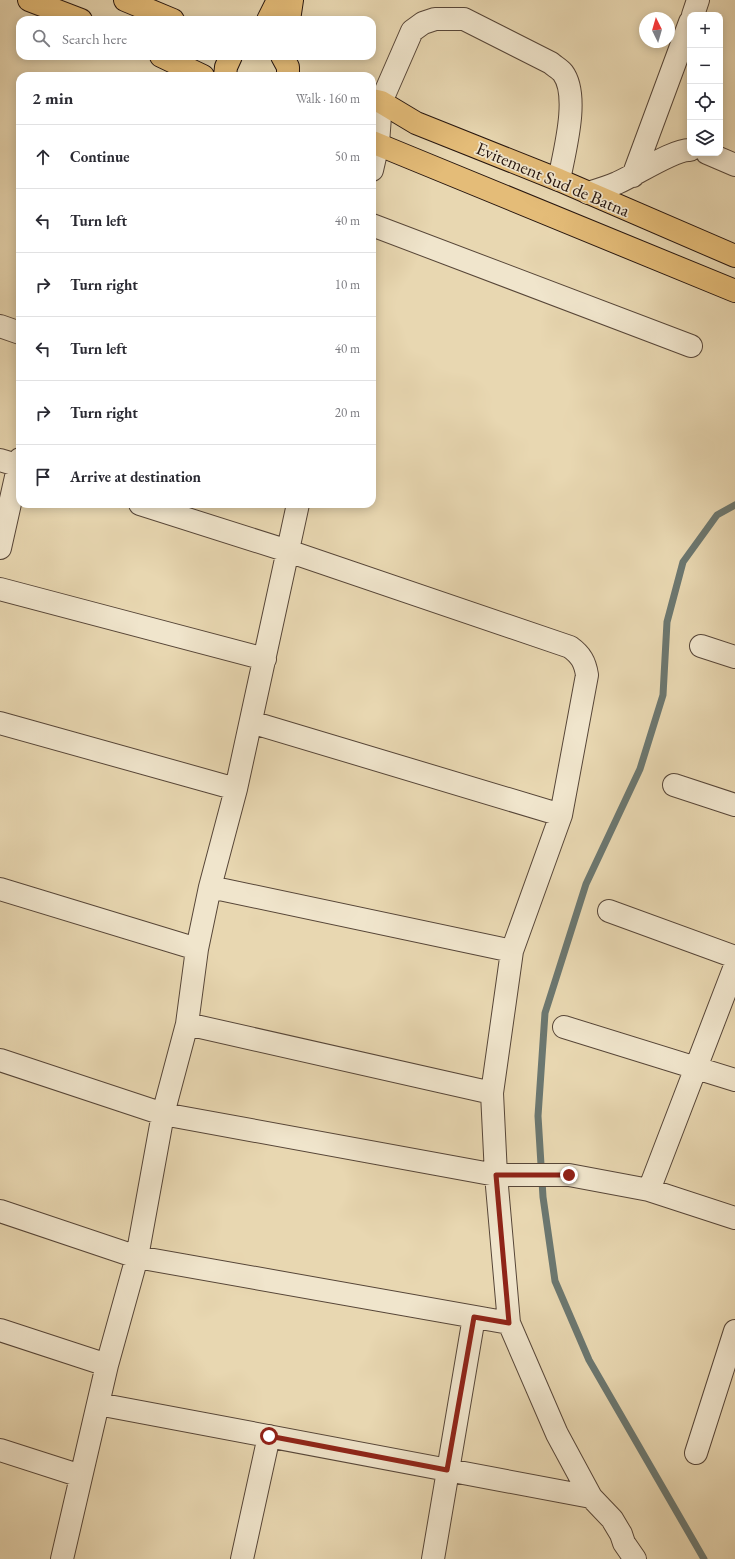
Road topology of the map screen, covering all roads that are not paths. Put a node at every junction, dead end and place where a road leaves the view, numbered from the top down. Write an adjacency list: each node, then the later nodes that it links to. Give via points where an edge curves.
1 (29, 0): 7 (main road)
2 (125, 0): 8 (main road)
3 (278, 0): 9 (main road)
4 (292, 0): 10 (main road)
5 (698, 0): 6 (street)
6 (694, 12)
7 (71, 16)
8 (163, 16)
9 (270, 16)
10 (290, 16)
11 (687, 30): 22 (street)
12 (169, 60): 14 (main road)
13 (229, 60): 15 (main road)
14 (195, 72)
15 (226, 72)
16 (377, 101): 17 (street); 23 (main road, Evitement Sud de Batna, via 416,123); 23 (street, via 412,31 435,18 464,19 563,72 570,90 570,114)
17 (376, 122)
18 (376, 143): 27 (main road, Evitement Sud de Batna)
19 (687, 150): 22 (street)
20 (714, 156): 21 (street)
21 (735, 165)
22 (633, 176): 24 (street)
23 (559, 180): 24 (main road, Evitement Sud de Batna)
24 (588, 193): 26 (main road, Evitement Sud de Batna)
25 (376, 227): 30 (street)
26 (735, 256)
27 (735, 292)
28 (0, 326): 29 (street)
29 (16, 332)
30 (691, 346)
31 (15, 463): 34 (street)
32 (160, 508): 35 (street)
33 (297, 508): 35 (street)
34 (0, 548)
35 (288, 551): 39 (street); 45 (street, via 570,647 578,653 584,660 587,675)
36 (0, 589): 39 (street)
37 (701, 646): 38 (street)
38 (735, 657)
39 (264, 659): 40 (street)
40 (251, 722): 43 (street); 45 (street)
41 (0, 723): 43 (street)
42 (674, 785): 44 (street)
43 (236, 789): 46 (street)
44 (735, 805)
45 (560, 815): 50 (street)
46 (210, 887): 49 (street); 50 (street)
47 (0, 889): 49 (street)
48 (609, 911): 51 (street)
49 (197, 949): 53 (street)
50 (512, 951): 58 (street)
51 (735, 957)
52 (735, 966): 56 (street)
53 (186, 1024): 58 (street); 59 (street)
54 (564, 1027): 56 (street)
55 (0, 1060): 59 (street)
56 (696, 1068): 57 (street); 61 (street)
57 (735, 1080)
58 (492, 1093): 60 (street)
59 (163, 1114): 60 (street); 64 (street)
60 (496, 1175): 61 (street, via 569,1175); 66 (street)
61 (649, 1190): 63 (street)
62 (0, 1211): 64 (street)
63 (735, 1218)
64 (137, 1257): 65 (street); 69 (street)
65 (474, 1317): 66 (street); 74 (street)
66 (509, 1323): 76 (street, via 557,1434)
67 (0, 1330): 69 (street)
68 (735, 1330): 73 (street)
69 (107, 1365): 70 (street)
70 (98, 1404): 71 (street); 75 (street)
71 (269, 1436): 74 (street); 79 (street)
72 (0, 1450): 75 (street)
73 (696, 1453)
74 (447, 1470): 76 (street); 80 (street)
75 (81, 1476): 78 (street)
76 (591, 1498): 77 (street, via 612,1519 621,1534)
77 (625, 1554)
78 (62, 1559)
79 (242, 1559)
80 (433, 1559)

